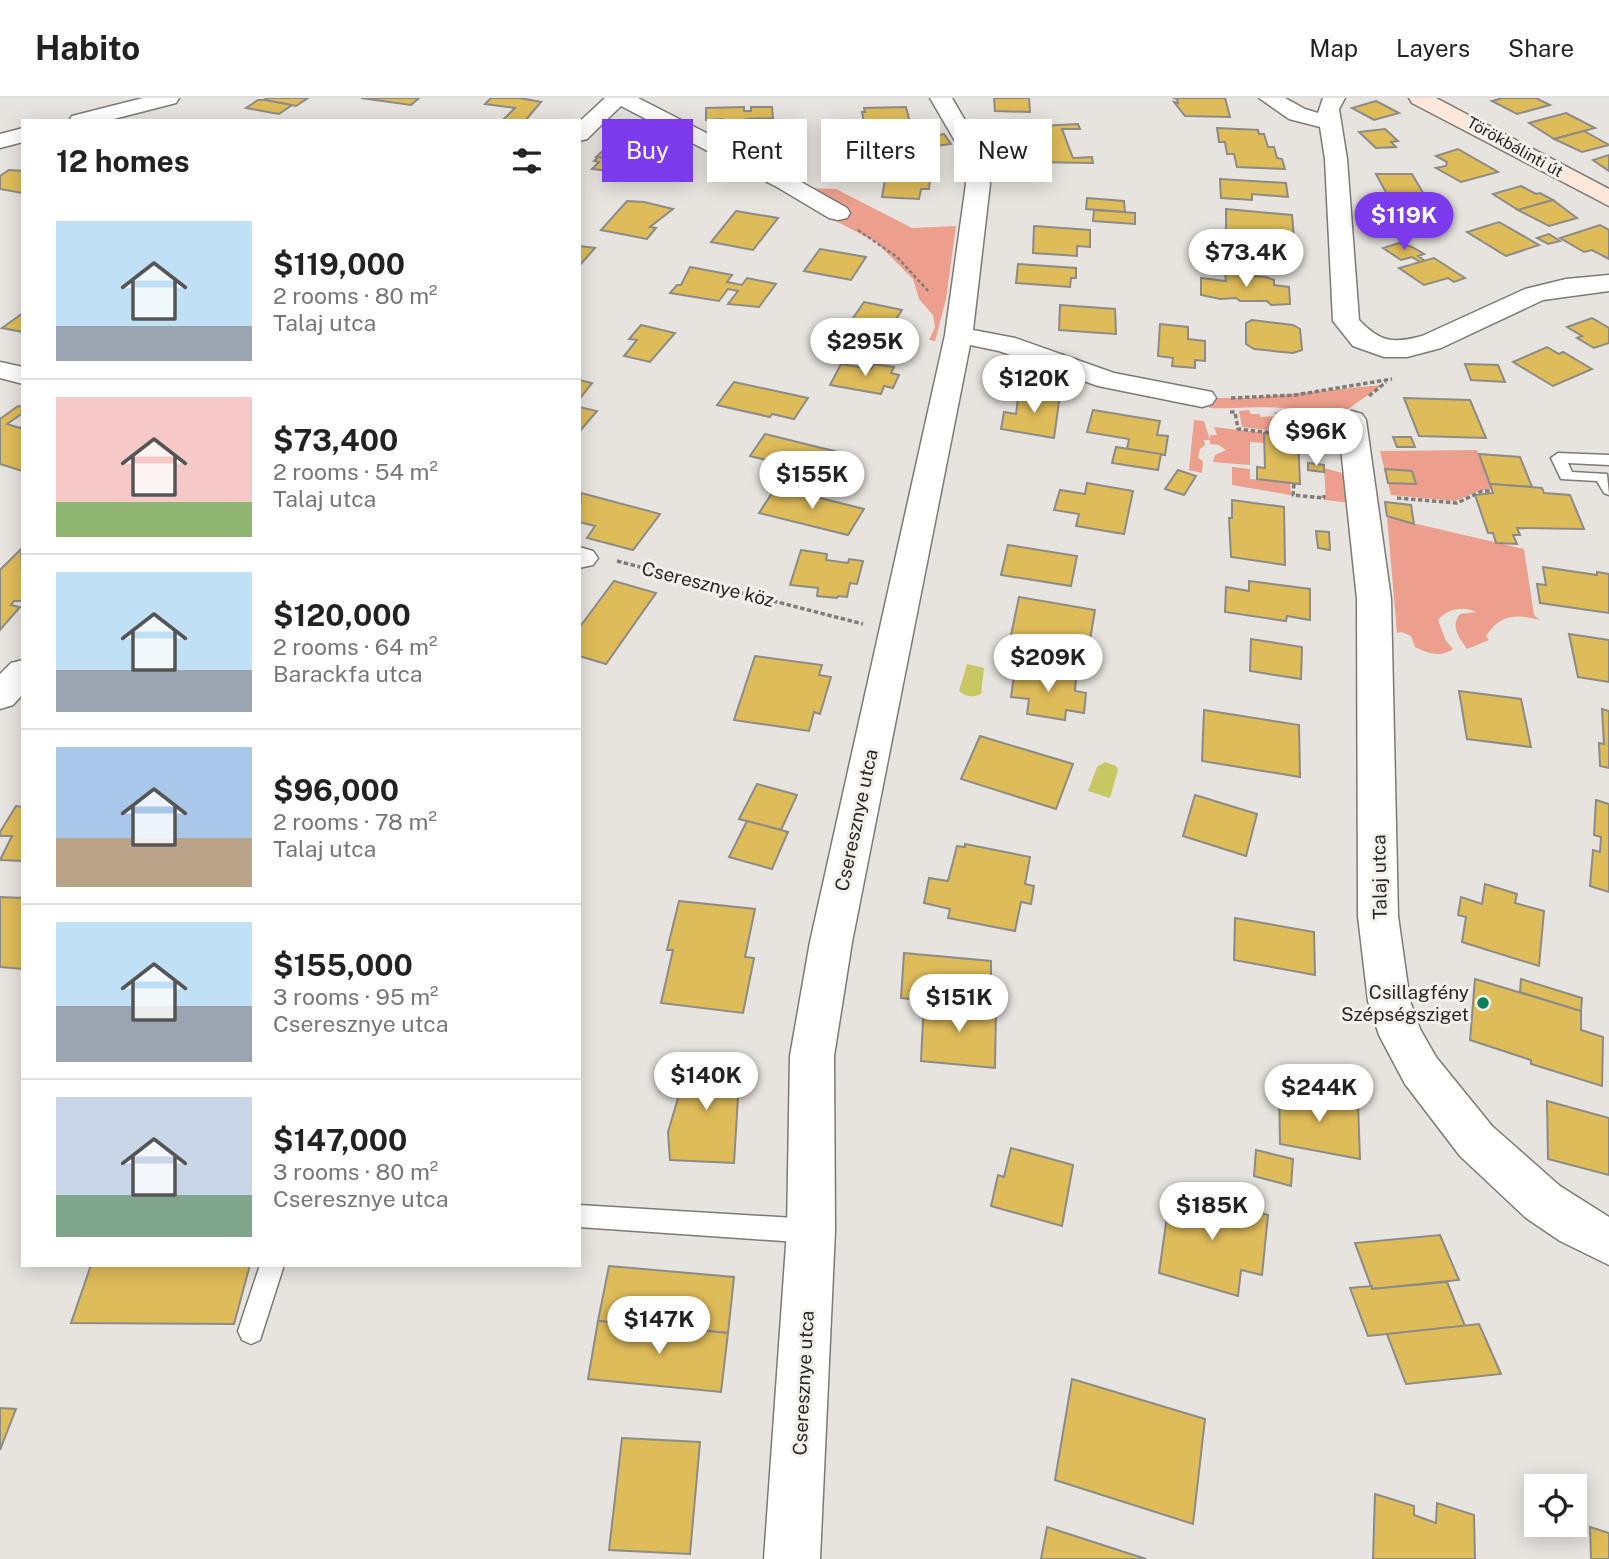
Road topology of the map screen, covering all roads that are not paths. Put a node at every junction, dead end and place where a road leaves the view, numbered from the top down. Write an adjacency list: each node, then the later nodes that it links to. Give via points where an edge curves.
1 (168, 98): 7 (street)
2 (620, 98): 8 (street); 12 (street, via 786,181)
3 (941, 98): 14 (street, Cseresznye utca, via 973,153 977,172)
4 (1270, 98): 6 (street, via 1297,114)
5 (1420, 98): 11 (street, Törökbálinti út)
6 (1332, 110): 13 (street, via 1346,321 1354,335 1382,348 1413,349 1437,342 1527,297)
7 (87, 119)
8 (581, 132)
9 (21, 136): 10 (street)
10 (0, 141)
11 (1609, 199)
12 (838, 214)
13 (1609, 283)
14 (961, 320): 17 (street, via 1005,344 1108,380); 24 (street, Cseresznye utca, via 836,915 812,1056)
15 (0, 370): 16 (street)
16 (21, 375)
17 (1214, 405)
18 (1352, 420): 25 (street, Talaj utca, via 1343,495 1374,600 1380,932 1389,1001 1405,1046 1487,1153 1538,1199)
19 (1609, 460): 20 (lane, via 1558,458 1566,475 1602,477)
20 (1609, 490)
21 (21, 674): 22 (street)
22 (0, 696)
23 (581, 1216): 24 (lane)
24 (811, 1231): 28 (street, Cseresznye utca)
25 (1609, 1242)
26 (271, 1267): 27 (lane)
27 (251, 1331)
28 (792, 1559)

